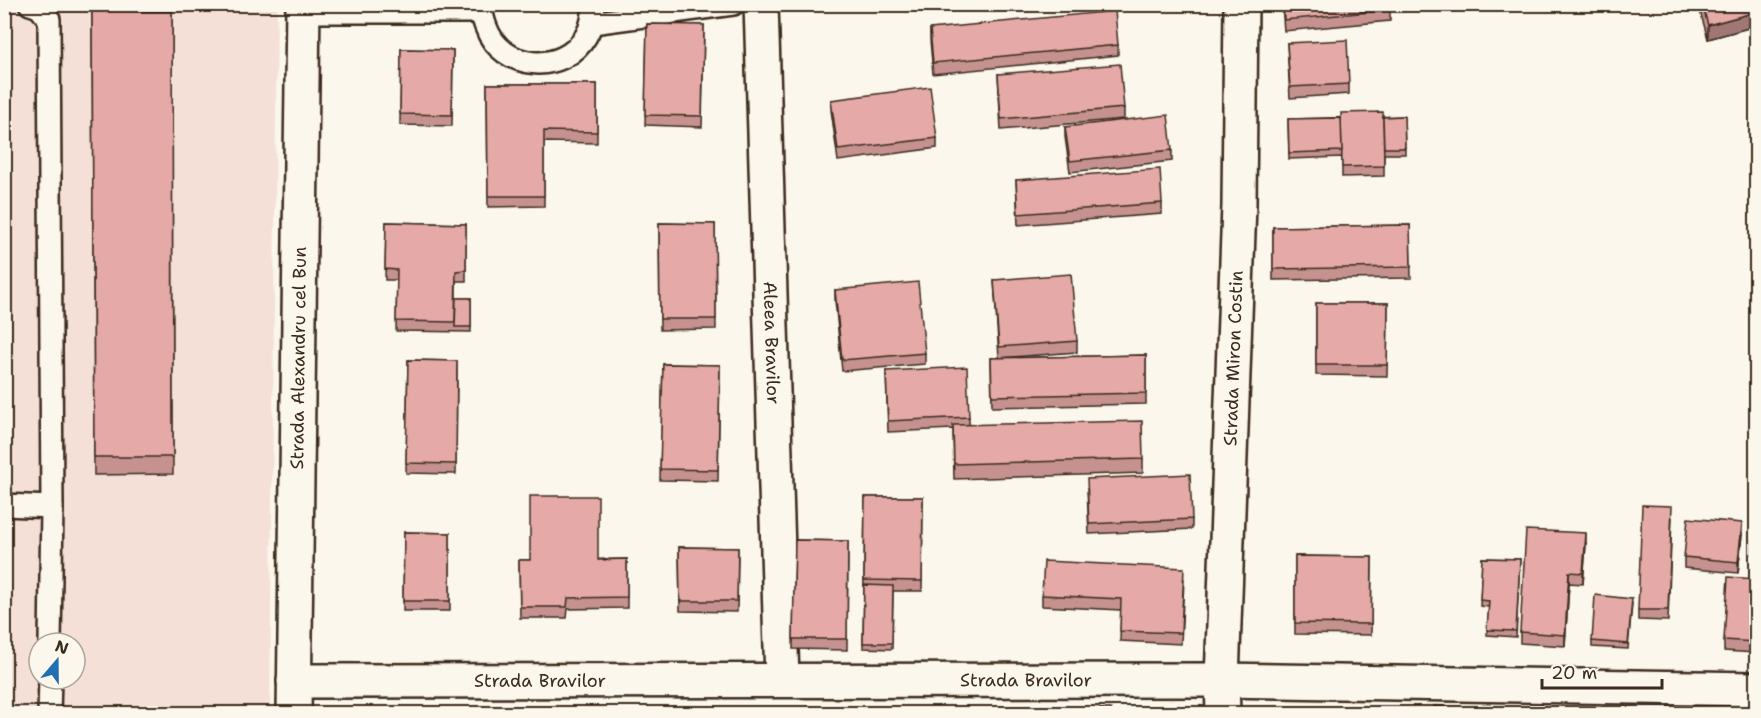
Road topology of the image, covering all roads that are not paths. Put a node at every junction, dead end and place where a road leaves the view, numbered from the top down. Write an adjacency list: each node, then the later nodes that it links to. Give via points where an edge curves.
1 (30, 4): 9 (lane, via 39,7 49,19)
2 (733, 4): 7 (lane)
3 (761, 4): 11 (street, Aleea Bravilor)
4 (1241, 4): 12 (street, Strada Miron Costin, via 1239,205)
5 (303, 8): 6 (lane); 13 (street, Strada Alexandru cel Bun)
6 (481, 8): 7 (lane, via 490,38 504,53 523,62 542,63 572,52 585,38)
7 (593, 14)
8 (4, 504): 9 (lane)
9 (52, 507): 10 (lane)
10 (50, 631)
11 (783, 680): 12 (street, Strada Bravilor); 13 (street, Strada Bravilor)
12 (1222, 680): 14 (street, Strada Bravilor); 18 (street, Strada Miron Costin)
13 (294, 681): 17 (street, Strada Alexandru cel Bun)
14 (1756, 688)
15 (50, 691): 16 (lane)
16 (49, 714)
17 (294, 714)
18 (1223, 714)

